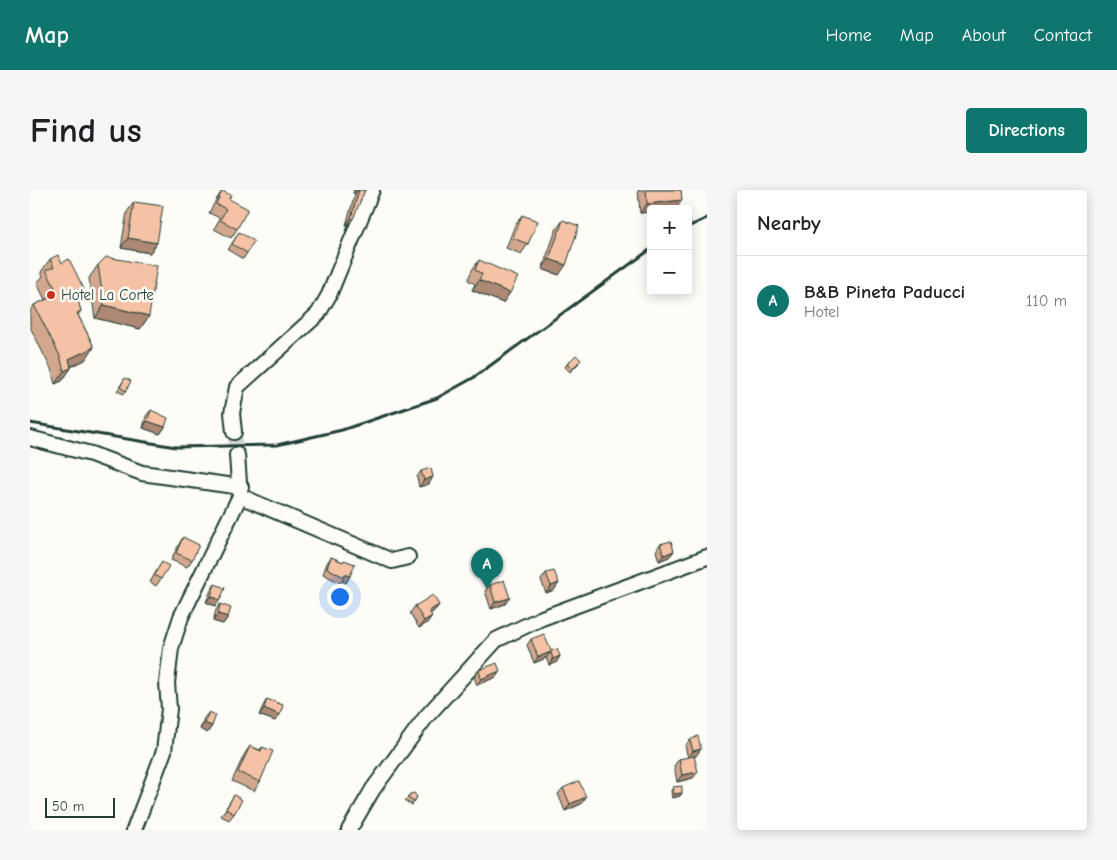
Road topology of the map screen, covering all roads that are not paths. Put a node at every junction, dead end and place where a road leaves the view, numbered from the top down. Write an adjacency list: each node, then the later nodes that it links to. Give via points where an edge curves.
1 (372, 190): 2 (street, via 318,314 237,387 232,413)
2 (234, 432)
3 (30, 438): 5 (street, via 91,454 142,473)
4 (237, 455): 5 (street)
5 (240, 491): 6 (street, via 392,561); 8 (street, via 173,640 167,682 169,709 164,751)
6 (408, 557)
7 (707, 557): 9 (street, via 542,618 496,640 426,716 373,789)
8 (134, 830)
9 (349, 830)

